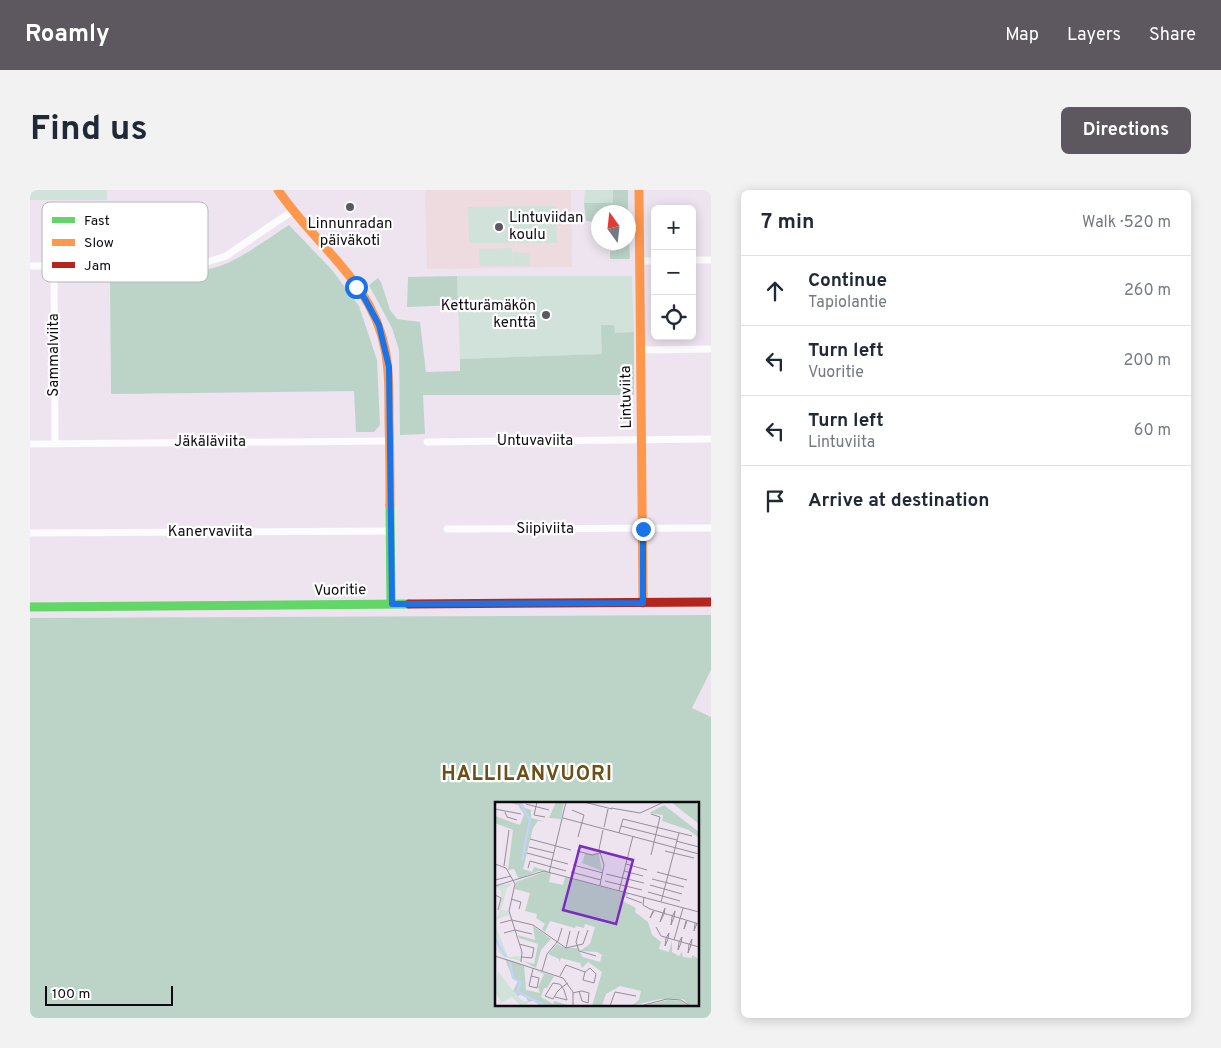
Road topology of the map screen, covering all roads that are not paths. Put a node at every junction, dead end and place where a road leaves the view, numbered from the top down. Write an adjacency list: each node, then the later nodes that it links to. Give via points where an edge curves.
1 (278, 190): 3 (street)
2 (639, 190): 7 (street, Lintuviita)
3 (291, 212): 8 (street, via 226,256); 14 (street, via 349,277 379,325 389,367)
4 (651, 260): 7 (street)
5 (696, 260): 6 (street)
6 (711, 260)
7 (639, 261): 11 (street, Lintuviita)
8 (208, 262)
9 (54, 282): 17 (street, Sammalviita)
10 (711, 349): 11 (street)
11 (640, 350): 13 (street, Lintuviita)
12 (711, 439): 13 (street, Untuvaviita)
13 (642, 440): 15 (street, Untuvaviita); 20 (street, Lintuviita)
14 (391, 441): 17 (street, Jäkäläviita); 21 (street)
15 (427, 442)
16 (30, 444): 17 (street, Jäkäläviita)
17 (55, 444)
18 (711, 528): 20 (street, Siipiviita)
19 (446, 529): 20 (street, Siipiviita)
20 (643, 529): 24 (street, Lintuviita)
21 (390, 531): 22 (street, Kanervaviita); 25 (street)
22 (30, 533)
23 (711, 602): 24 (street, Vuoritie)
24 (643, 603): 25 (street, Vuoritie)
25 (392, 604): 26 (street, Vuoritie)
26 (30, 607)

